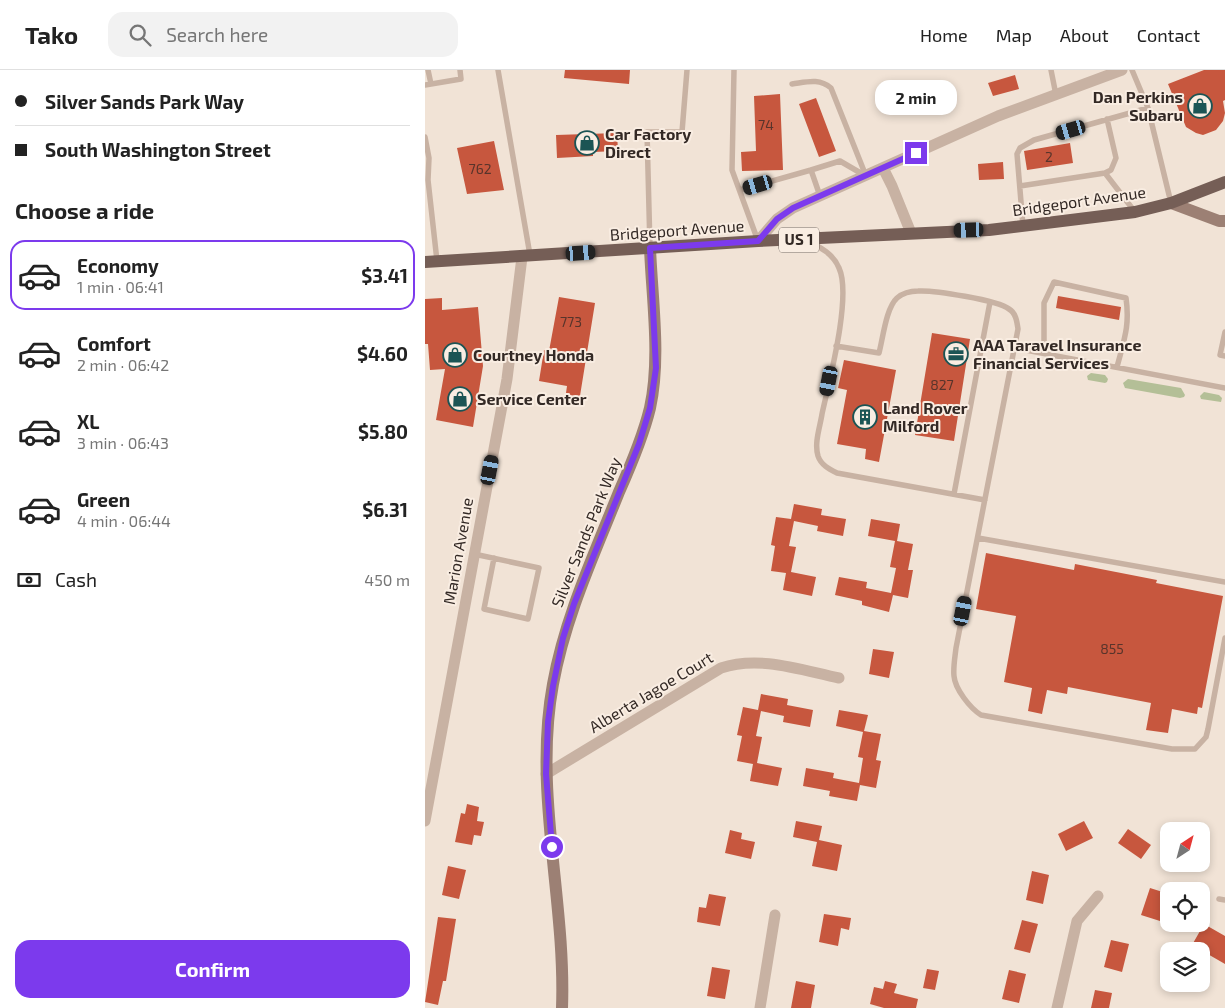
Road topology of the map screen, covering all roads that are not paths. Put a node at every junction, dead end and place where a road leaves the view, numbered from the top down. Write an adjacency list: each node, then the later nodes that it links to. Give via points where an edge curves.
1 (428, 70): 9 (lane)
2 (460, 70): 9 (lane, via 461,79)
3 (498, 70): 31 (lane)
4 (687, 70): 30 (lane, via 682,132 647,132)
5 (734, 70): 21 (lane, via 732,170)
6 (1051, 70): 11 (lane)
7 (1123, 70): 11 (street)
8 (1132, 70): 12 (lane)
9 (428, 84)
10 (793, 84): 18 (lane, via 815,81 831,88)
11 (1056, 95): 15 (street, via 998,116)
12 (1148, 108): 13 (lane); 23 (lane)
13 (1107, 119): 17 (lane, via 1116,158 1111,170); 20 (lane, via 1026,143 1017,154)
14 (425, 137): 32 (lane, via 429,158)
15 (883, 168): 18 (street); 27 (street)
16 (811, 170): 18 (lane, via 840,161); 21 (lane); 22 (lane)
17 (1105, 173): 20 (lane); 24 (lane)
18 (866, 176): 22 (street)
19 (1225, 182): 23 (main road, US 1)
20 (1020, 186): 26 (lane)
21 (740, 190): 29 (lane)
22 (820, 196): 29 (street, via 777,219)
23 (1171, 202): 24 (main road, Bridgeport Avenue / US 1); 25 (street, Bridgeport Avenue)
24 (1135, 212): 26 (main road, Bridgeport Avenue / US 1)
25 (1225, 222)
26 (1023, 226): 27 (main road, Bridgeport Avenue / US 1)
27 (911, 233): 28 (main road, Bridgeport Avenue / US 1)
28 (802, 240): 29 (main road, Bridgeport Avenue / US 1); 35 (lane, via 817,245 839,266 844,289)
29 (758, 241): 30 (main road, Bridgeport Avenue / US 1)
30 (650, 248): 31 (main road, Bridgeport Avenue / US 1); 49 (street, Silver Sands Park Way, via 656,368 650,408 563,638 548,722)
31 (526, 256): 32 (main road, Bridgeport Avenue / US 1); 44 (street, Marion Avenue)
32 (431, 261)
33 (990, 302): 35 (lane, via 940,291 905,293 889,310 879,353); 36 (lane, via 1010,309 1014,314 1018,329); 41 (lane)
34 (1225, 332): 38 (lane, via 1220,354)
35 (836, 346): 41 (lane, via 818,435 818,455 822,464 837,473)
36 (1015, 348): 37 (lane); 42 (lane)
37 (1044, 353): 39 (lane); 39 (lane, via 1044,303 1054,282 1126,298 1129,317)
38 (1225, 356)
39 (1117, 367): 40 (lane)
40 (1225, 388)
41 (954, 494): 42 (lane)
42 (985, 500): 43 (lane)
43 (978, 538): 46 (lane); 47 (lane, via 956,648 954,678 965,700 981,715 1172,749 1195,749 1206,737)
44 (474, 554): 45 (lane); 50 (street, Marion Avenue)
45 (494, 558): 45 (lane, via 539,568 528,619 485,609)
46 (1225, 582)
47 (1225, 638)
48 (839, 678): 49 (street, Alberta Jagoe Court, via 763,663 730,665)
49 (546, 774): 53 (street, Silver Sands Park Way, via 562,957)
50 (425, 821)
51 (1098, 896): 55 (street, via 1077,922)
52 (775, 915): 54 (street)
53 (562, 1008)
54 (760, 1008)
55 (1057, 1008)

